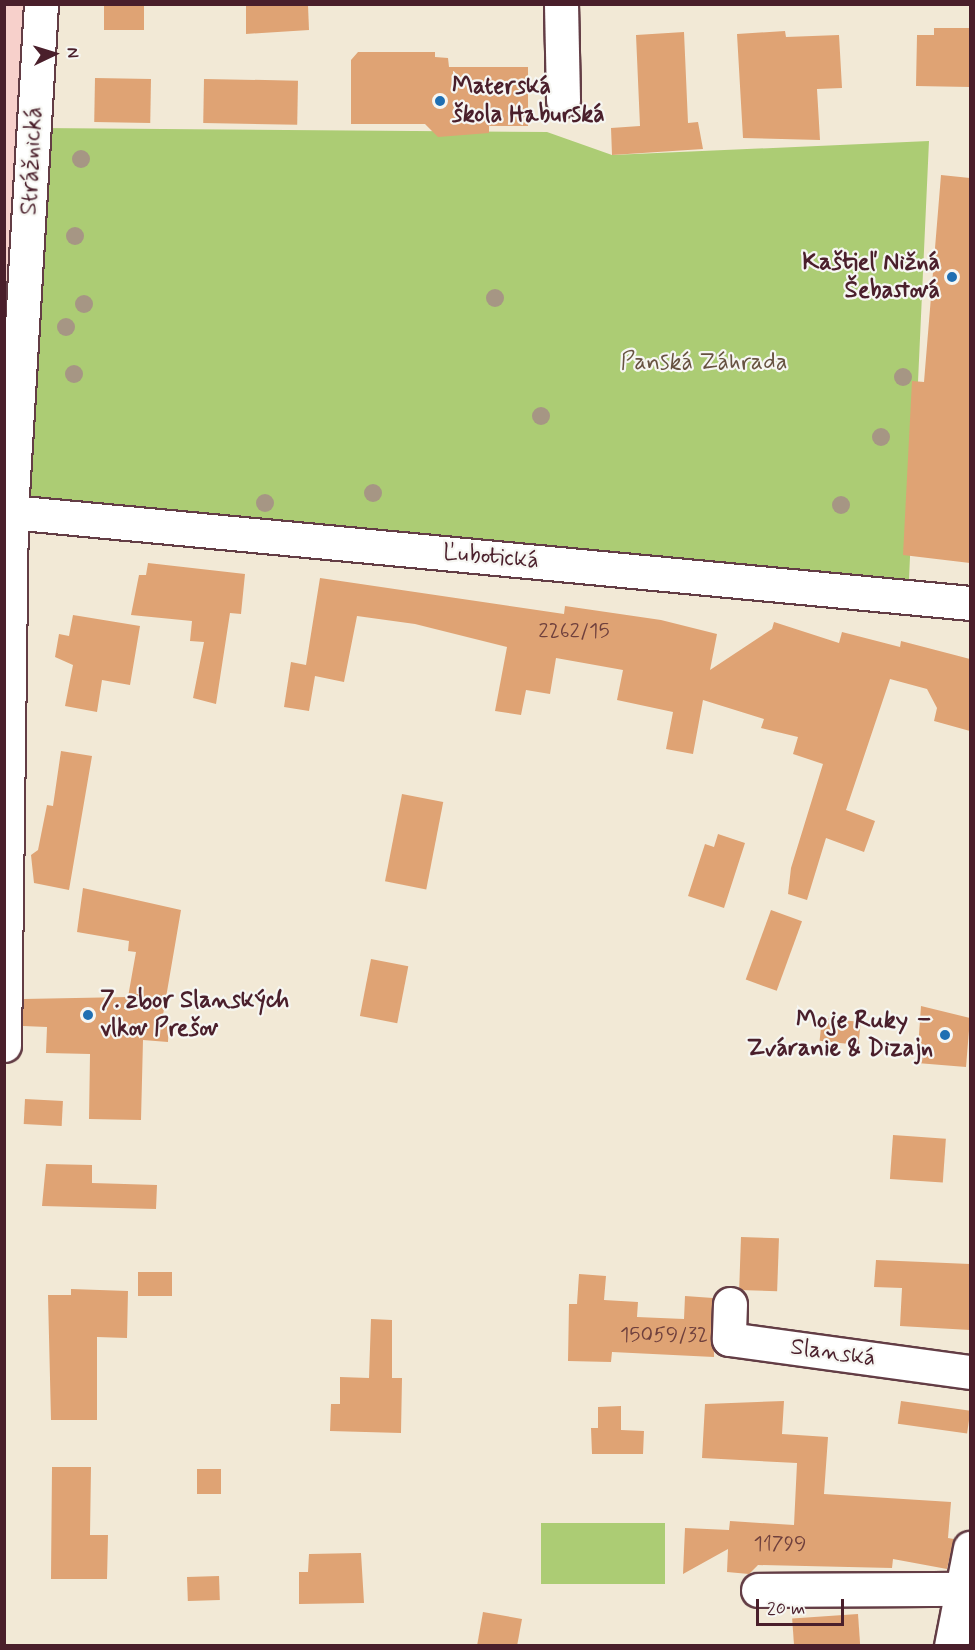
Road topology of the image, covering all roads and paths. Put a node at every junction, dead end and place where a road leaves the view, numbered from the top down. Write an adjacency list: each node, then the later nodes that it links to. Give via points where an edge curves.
1 (41, 4): 4 (street, Strážnická)
2 (561, 4): 3 (street)
3 (563, 100)
4 (16, 245): 5 (street, Strážnická)
5 (9, 521): 6 (street, Ľubotická); 7 (street, Strážnická)
6 (970, 603)
7 (5, 922): 8 (street, Strážnická)
8 (4, 1045)
9 (730, 1304): 10 (street, Slanská, via 729,1339)
10 (970, 1372)
11 (970, 1548): 12 (street)
12 (962, 1589): 13 (street); 14 (street)
13 (758, 1590)
14 (951, 1646)

